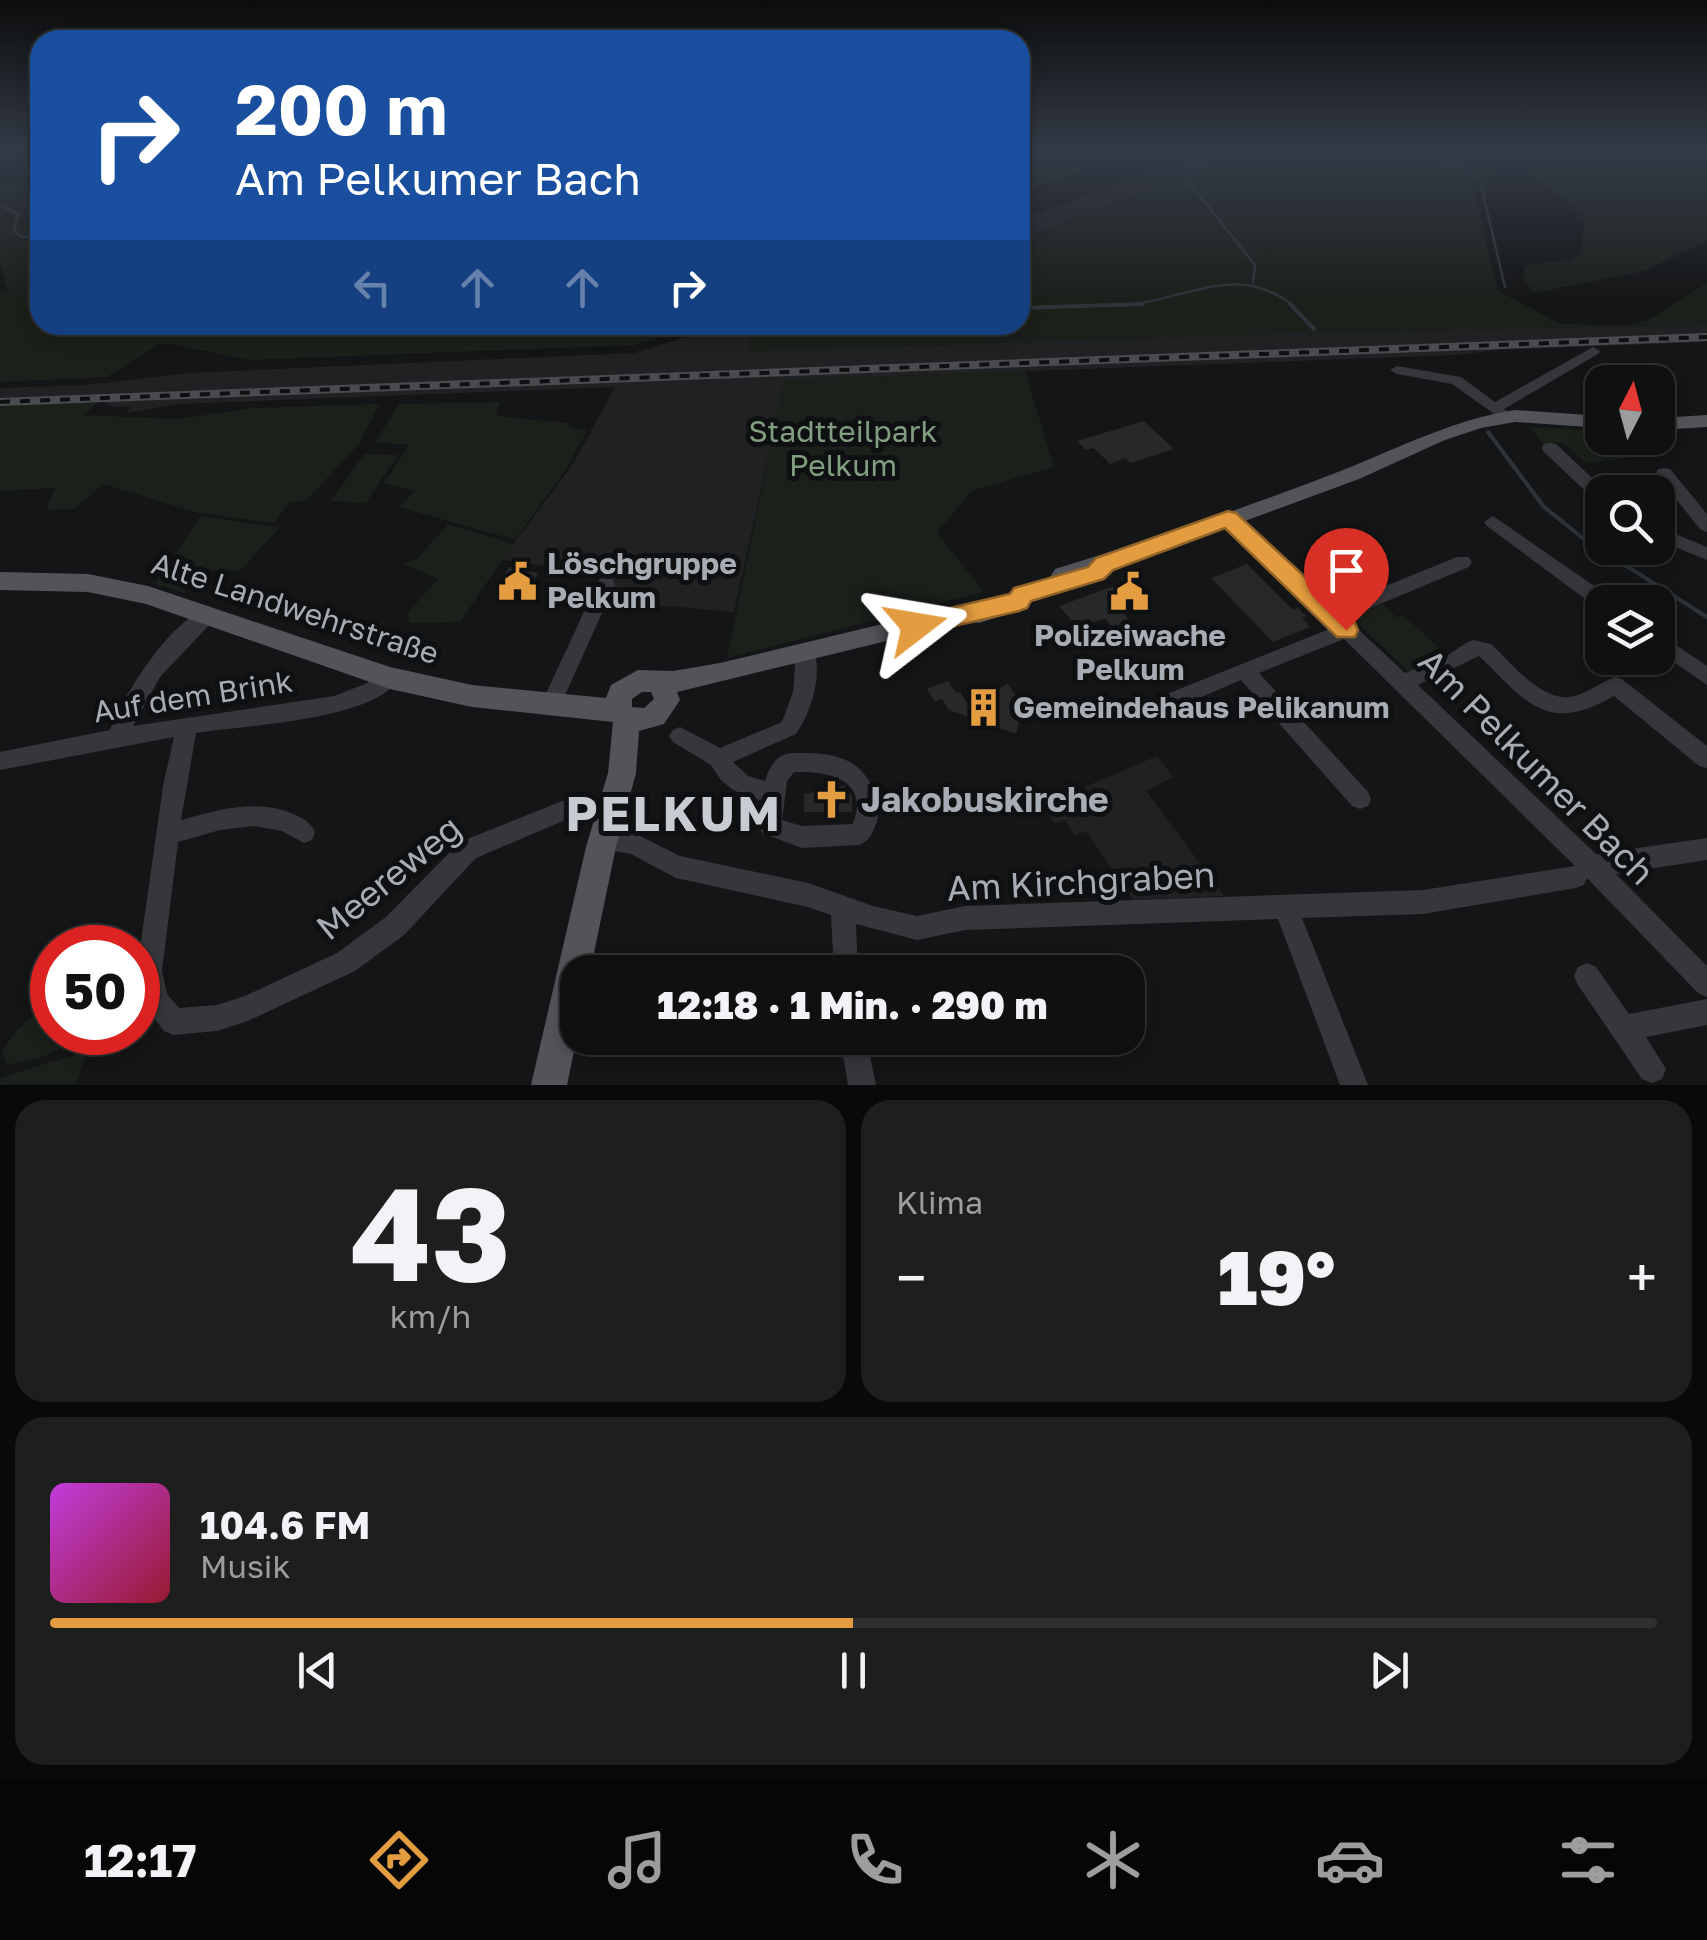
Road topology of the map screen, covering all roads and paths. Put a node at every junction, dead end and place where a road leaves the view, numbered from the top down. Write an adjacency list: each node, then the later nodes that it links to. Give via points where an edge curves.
1 (1593, 352): 3 (street)
2 (1398, 370): 3 (street, via 1456,380)
3 (1504, 414): 4 (main road); 10 (main road)
4 (1585, 421)
5 (1707, 422): 6 (main road)
6 (1675, 423)
7 (1550, 448): 9 (street)
8 (1664, 473): 12 (street)
9 (1585, 481)
10 (1228, 519): 20 (street, Am Pelkumer Bach); 21 (main road, via 1022,595 1019,602)
11 (1493, 522): 18 (street)
12 (1707, 526)
13 (1675, 540): 14 (street)
14 (1707, 554)
15 (1463, 562): 20 (street)
16 (0, 581): 19 (main road, Alte Landwehrstraße, via 116,587)
17 (606, 584): 28 (street)
18 (1585, 589)
19 (207, 615): 25 (main road, Alte Landwehrstraße); 33 (street, via 153,667)
20 (1339, 623): 23 (street); 26 (street, Am Pelkumer Bach)
21 (806, 653): 29 (main road, via 720,673); 31 (street, via 796,720)
22 (1675, 654): 24 (street)
23 (1244, 670): 27 (street); 39 (street)
24 (1707, 677)
25 (390, 678): 28 (main road, Alte Landwehrstraße, via 472,696); 30 (street, Auf dem Brink, via 342,702)
26 (1404, 682): 35 (street, via 1473,648 1484,650 1556,706 1574,706 1614,685); 44 (street, Am Pelkumer Bach)
27 (1169, 702)
28 (561, 703): 29 (main road, Alte Landwehrstraße)
29 (640, 704): 40 (main road)
30 (187, 727): 33 (street, Auf dem Brink); 42 (street, Meereweg)
31 (780, 733): 34 (street); 37 (street)
32 (680, 736): 34 (street)
33 (117, 739): 36 (street, Auf dem Brink)
34 (719, 758): 38 (street, via 745,788)
35 (1707, 759)
36 (0, 761)
37 (788, 763): 38 (street); 38 (street, via 834,764 853,773 868,806 864,828 849,838 779,832 770,826)
38 (772, 793)
39 (1360, 799)
40 (606, 825): 42 (street, Meereweg, via 562,812 468,850 395,926 346,962 248,1008 184,1024 160,1009 149,971); 46 (street, Am Kirchgraben, via 676,867 808,895); 54 (main road)
41 (304, 832): 42 (street, via 286,819 255,813)
42 (167, 834)
43 (1707, 849): 44 (street, Am Kirchgraben)
44 (1585, 871): 45 (street, Am Kirchgraben, via 1424,902); 49 (street, Am Pelkumer Bach)
45 (1286, 908): 46 (street, Am Kirchgraben, via 964,918 917,928); 56 (street)
46 (843, 909): 47 (street)
47 (845, 955)
48 (1587, 976): 51 (street)
49 (1707, 984)
50 (1707, 1012): 51 (street)
51 (1625, 1028): 53 (street)
52 (856, 1055): 55 (street)
53 (1652, 1069)
54 (549, 1085)
55 (862, 1085)
56 (1354, 1085)

